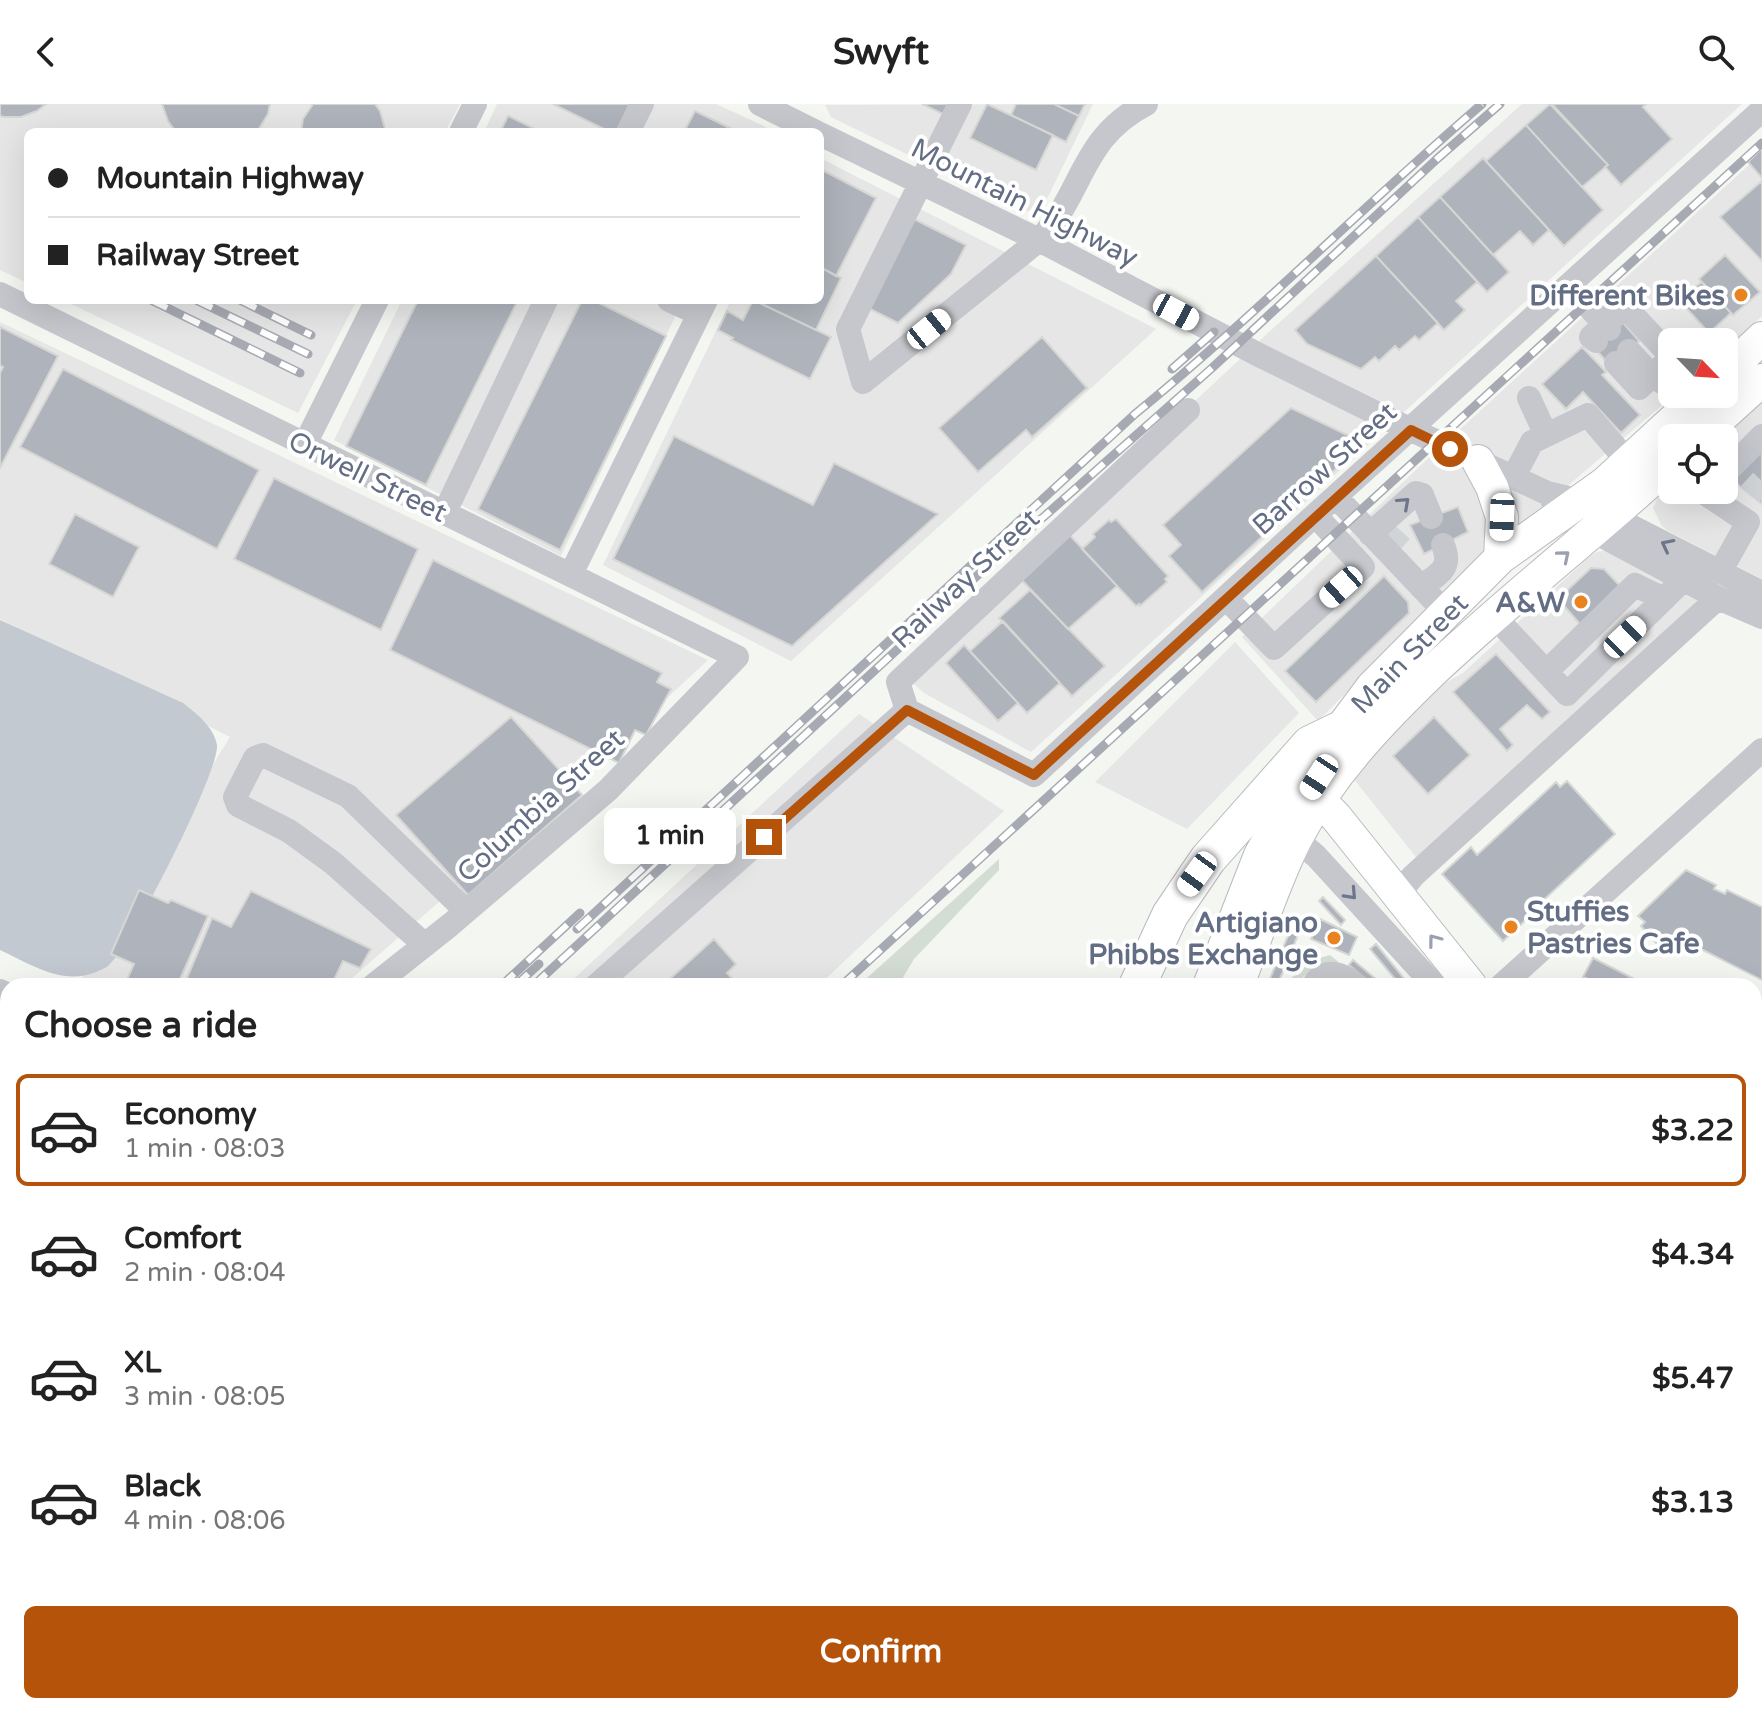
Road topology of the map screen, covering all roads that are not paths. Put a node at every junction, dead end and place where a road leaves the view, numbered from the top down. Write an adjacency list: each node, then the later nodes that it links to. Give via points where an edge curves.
1 (475, 104): 10 (street)
2 (642, 104): 11 (street)
3 (760, 104): 9 (street, Mountain Highway)
4 (960, 104): 14 (street)
5 (1116, 104): 13 (street)
6 (1146, 104): 13 (street, via 1113,126)
7 (1756, 104): 8 (street)
8 (1762, 109): 16 (street, Barrow Street)
9 (805, 125)
10 (463, 128)
11 (630, 128)
12 (824, 134): 14 (street, Mountain Highway)
13 (1089, 155): 15 (street, via 1056,221)
14 (921, 183): 15 (street, Mountain Highway); 15 (street, via 848,329 863,382)
15 (1039, 240): 31 (street, Mountain Highway)
16 (1570, 286): 22 (street, via 1603,332 1620,311 1629,311); 31 (street, Barrow Street)
17 (0, 294): 34 (street, Orwell Street)
18 (375, 304): 34 (street)
19 (544, 304): 43 (street)
20 (702, 307): 53 (street)
21 (1762, 338): 24 (main road)
22 (1658, 342)
23 (1622, 357): 26 (street, via 1639,388)
24 (1738, 361)
25 (1760, 386): 30 (main road)
26 (1658, 389)
27 (1529, 398): 32 (street)
28 (1668, 408): 37 (main road, Main Street)
29 (1188, 410): 63 (street, Railway Street, via 898,682)
30 (1715, 424)
31 (1411, 430): 36 (street, Mountain Highway); 40 (street, Barrow Street)
32 (1546, 435): 37 (street, via 1588,415); 39 (street, via 1532,442)
33 (1762, 436): 35 (street)
34 (305, 444): 43 (street, Orwell Street)
35 (1738, 460)
36 (1478, 461): 39 (street, Mountain Highway); 50 (main road, via 1502,517)
37 (1628, 462): 41 (main road, Main Street, via 1605,483)
38 (1658, 477): 47 (main road, Main Street)
39 (1513, 478): 41 (street, Mountain Highway)
40 (1336, 497): 44 (street, Barrow Street); 49 (street)
41 (1563, 503): 47 (street, Mountain Highway); 50 (main road, Main Street)
42 (1726, 504): 46 (street)
43 (444, 514): 53 (street, Orwell Street)
44 (1315, 515): 51 (street); 57 (street, Barrow Street)
45 (1431, 517): 49 (street, one-way to 45, via 1416,493 1422,495)
46 (1752, 519): 52 (street)
47 (1603, 524): 52 (street, Mountain Highway, one-way to 47); 54 (street, Mountain Highway); 59 (main road, Main Street, one-way to 47)
48 (1443, 545): 55 (street, via 1446,565)
49 (1387, 548): 51 (street); 55 (street)
50 (1500, 558): 61 (main road, Main Street)
51 (1363, 567): 57 (street, via 1274,648)
52 (1720, 572): 56 (street, Mountain Highway)
53 (571, 574): 62 (street, Orwell Street)
54 (1683, 580): 58 (street, Mountain Highway); 59 (street, via 1567,694)
55 (1421, 587): 61 (street)
56 (1762, 593)
57 (1226, 598): 63 (street, Barrow Street, via 1034,775)
58 (1718, 598): 60 (street, Mountain Highway); 67 (street)
59 (1493, 615): 66 (main road, Main Street, via 1370,734)
60 (1762, 617)
61 (1435, 623): 64 (main road, Main Street); 66 (street, via 1413,659 1338,750)
62 (737, 657): 68 (street, Columbia Street, via 608,790)
63 (907, 710): 71 (street)
64 (1337, 731): 66 (main road, Main Street); 72 (highway, via 1310,744 1208,859 1170,915)
65 (1762, 750): 79 (street)
66 (1301, 812): 67 (main road); 73 (main road, Main Street, via 1260,855); 74 (main road, Main Street); 77 (street, one-way to 77, via 1316,856)
67 (1399, 893): 78 (main road, one-way to 67)
68 (466, 911): 69 (street, Columbia Street); 69 (street, via 348,796 263,755 255,758 235,797 238,805 289,831 333,863)
69 (425, 945): 70 (street, Columbia Street)
70 (383, 978)
71 (605, 978)
72 (1141, 978)
73 (1212, 978)
74 (1240, 978)
75 (1321, 978): 76 (street, via 1335,973)
76 (1348, 978)
77 (1428, 978)
78 (1465, 978)
79 (1510, 978)

